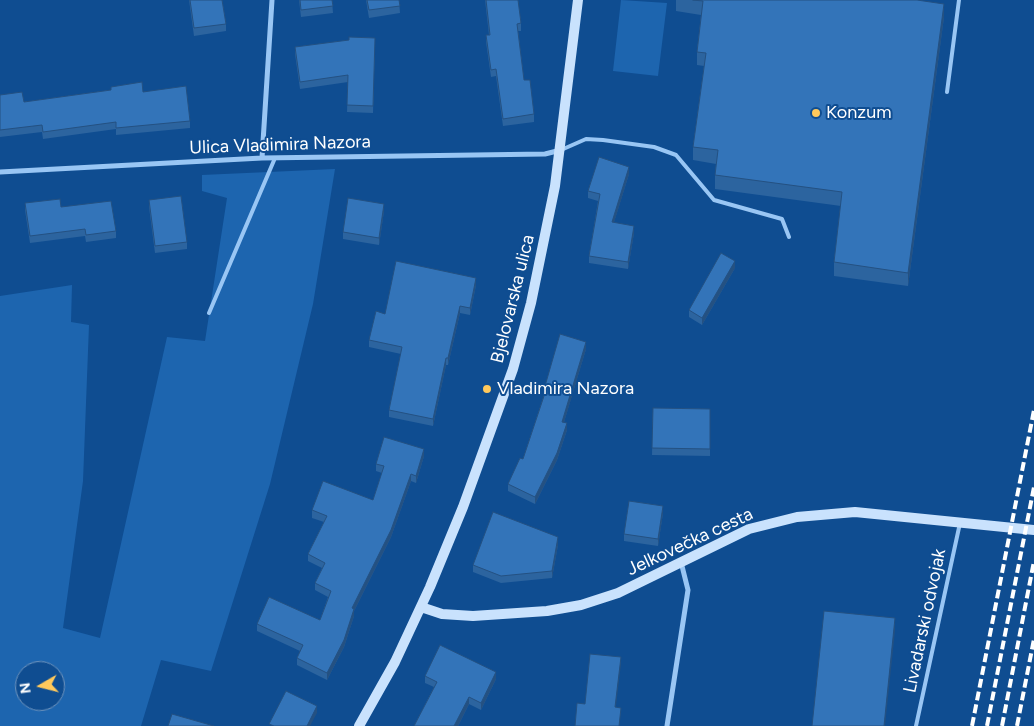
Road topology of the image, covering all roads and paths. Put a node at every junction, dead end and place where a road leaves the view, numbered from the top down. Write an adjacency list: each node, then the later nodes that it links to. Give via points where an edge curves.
1 (272, 0): 6 (street)
2 (578, 0): 5 (main road, Bjelovarska ulica)
3 (959, 0): 4 (lane)
4 (947, 92)
5 (561, 150): 7 (street, Ulica Vladimira Nazora, via 545,154); 9 (lane, via 586,139 654,147 676,155 714,200 782,219); 14 (main road, Bjelovarska ulica, via 541,257 513,369 463,508)
6 (262, 158): 7 (street, Ulica Vladimira Nazora); 8 (street, Ulica Vladimira Nazora)
7 (274, 158): 10 (lane)
8 (0, 172)
9 (789, 236)
10 (209, 313)
11 (960, 522): 12 (main road, Jelkovečka cesta); 13 (main road, Jelkovečka cesta, via 855,512 797,517 749,530); 17 (lane, Livadarski odvojak)
12 (1034, 530)
13 (681, 562): 14 (main road, Jelkovečka cesta, via 618,593 581,605 547,611 473,616 442,614); 16 (street, via 688,590)
14 (421, 607): 15 (main road, Bjelovarska ulica)
15 (359, 726)
16 (667, 726)
17 (916, 726)

